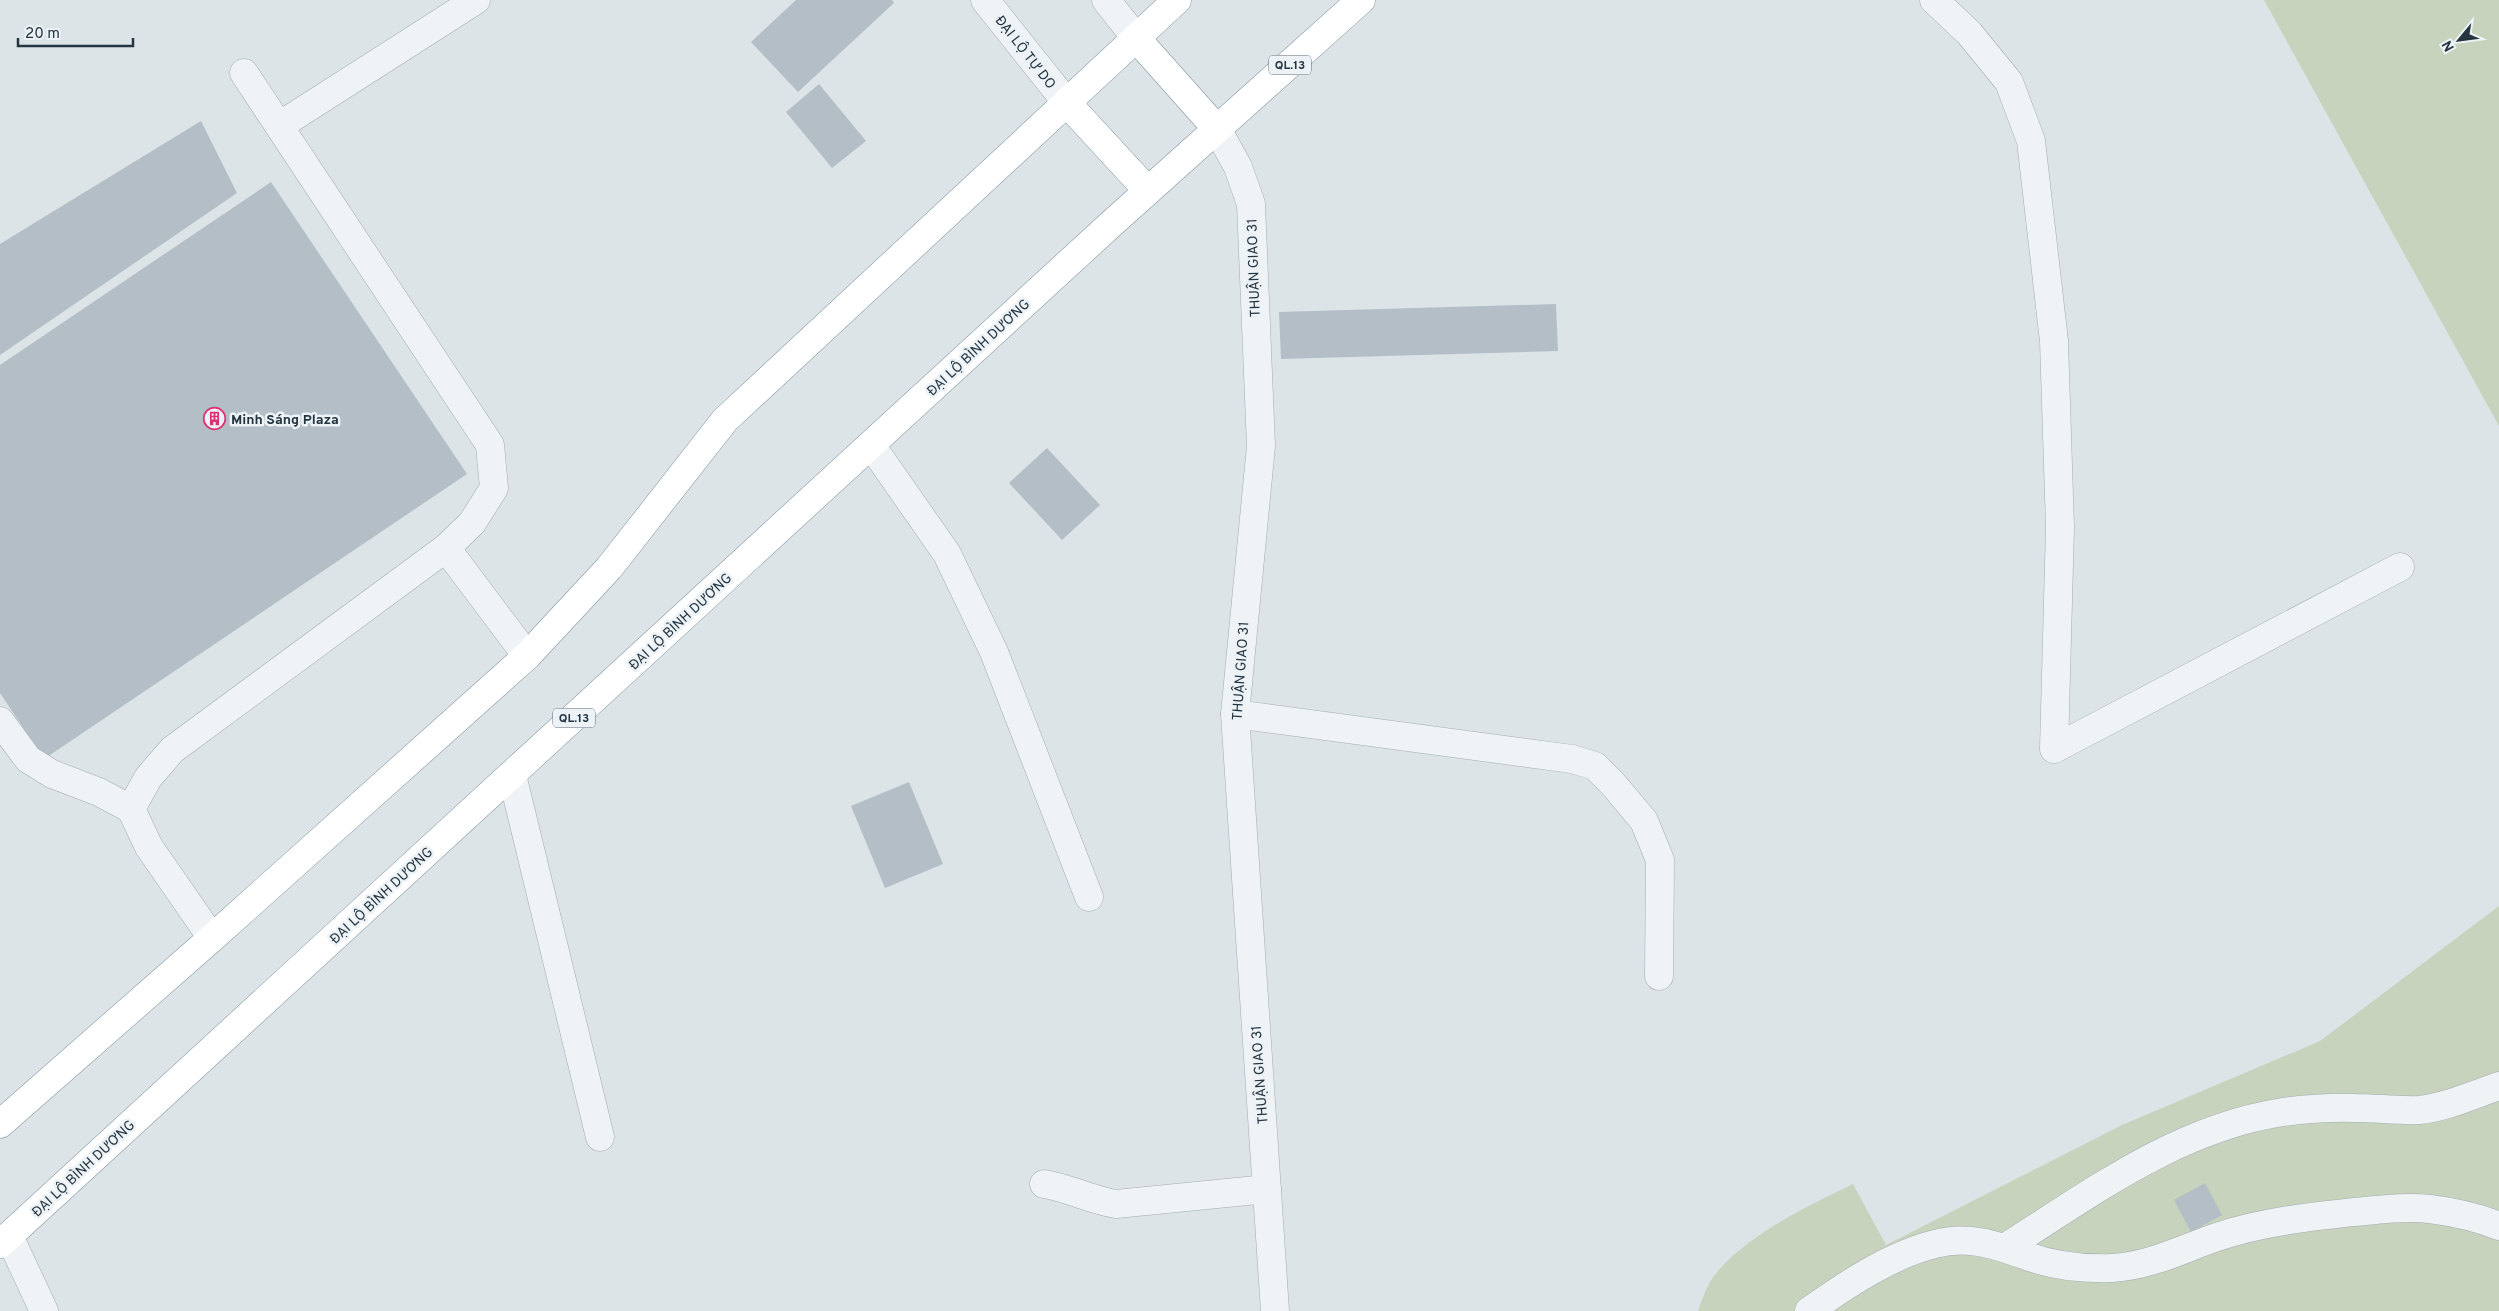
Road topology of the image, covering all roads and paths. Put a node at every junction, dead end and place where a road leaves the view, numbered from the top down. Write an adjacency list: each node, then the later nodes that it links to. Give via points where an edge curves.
1 (476, 0): 10 (street)
2 (985, 0): 9 (street, ĐẠI LỘ TỰ DO)
3 (1106, 0): 7 (street)
4 (1177, 0): 7 (highway)
5 (1361, 0): 11 (highway, ĐẠI LỘ BÌNH DƯƠNG / QL.13)
6 (1934, 0): 15 (street, via 1968,33 2009,82 2031,141 2054,341 2060,528 2054,749)
7 (1136, 38): 9 (highway); 11 (highway)
8 (244, 73): 10 (street)
9 (1067, 103): 12 (highway); 16 (highway, via 725,420 609,568)
10 (279, 126): 14 (street, via 490,446 494,488 472,523)
11 (1217, 129): 12 (highway, ĐẠI LỘ BÌNH DƯƠNG / QL.13); 17 (street, THUẬN GIAO 31, via 1238,166 1251,204 1261,446)
12 (1148, 191): 13 (highway, ĐẠI LỘ BÌNH DƯƠNG / QL.13)
13 (872, 446): 19 (highway, ĐẠI LỘ BÌNH DƯƠNG / QL.13); 21 (street, via 948,554 994,652)
14 (446, 548): 16 (street); 20 (street, via 172,750 148,778)
15 (2400, 566)
16 (527, 656): 22 (highway)
17 (1235, 714): 23 (street, via 1572,759 1595,766 1644,822 1660,860); 28 (street, THUẬN GIAO 31)
18 (0, 721): 20 (street, via 28,759 52,774 99,792)
19 (512, 775): 26 (street); 30 (highway, ĐẠI LỘ BÌNH DƯƠNG / QL.13)
20 (131, 809): 22 (street, via 149,848)
21 (1089, 897)
22 (212, 938): 25 (highway)
23 (1659, 976)
24 (2499, 1086): 31 (street, via 2421,1110 2300,1110 2241,1121 2161,1151)
25 (0, 1124)
26 (600, 1137)
27 (1044, 1184): 28 (street, via 1116,1204)
28 (1267, 1189): 33 (street, THUẬN GIAO 31)
29 (2499, 1226): 31 (street, via 2459,1213 2428,1209 2388,1209 2304,1217 2216,1237 2181,1253 2114,1268 2055,1264)
30 (5, 1240): 32 (street)
31 (2006, 1247): 34 (street, via 1960,1240 1936,1243 1886,1264)
32 (44, 1311)
33 (1275, 1311)
34 (1808, 1311)

